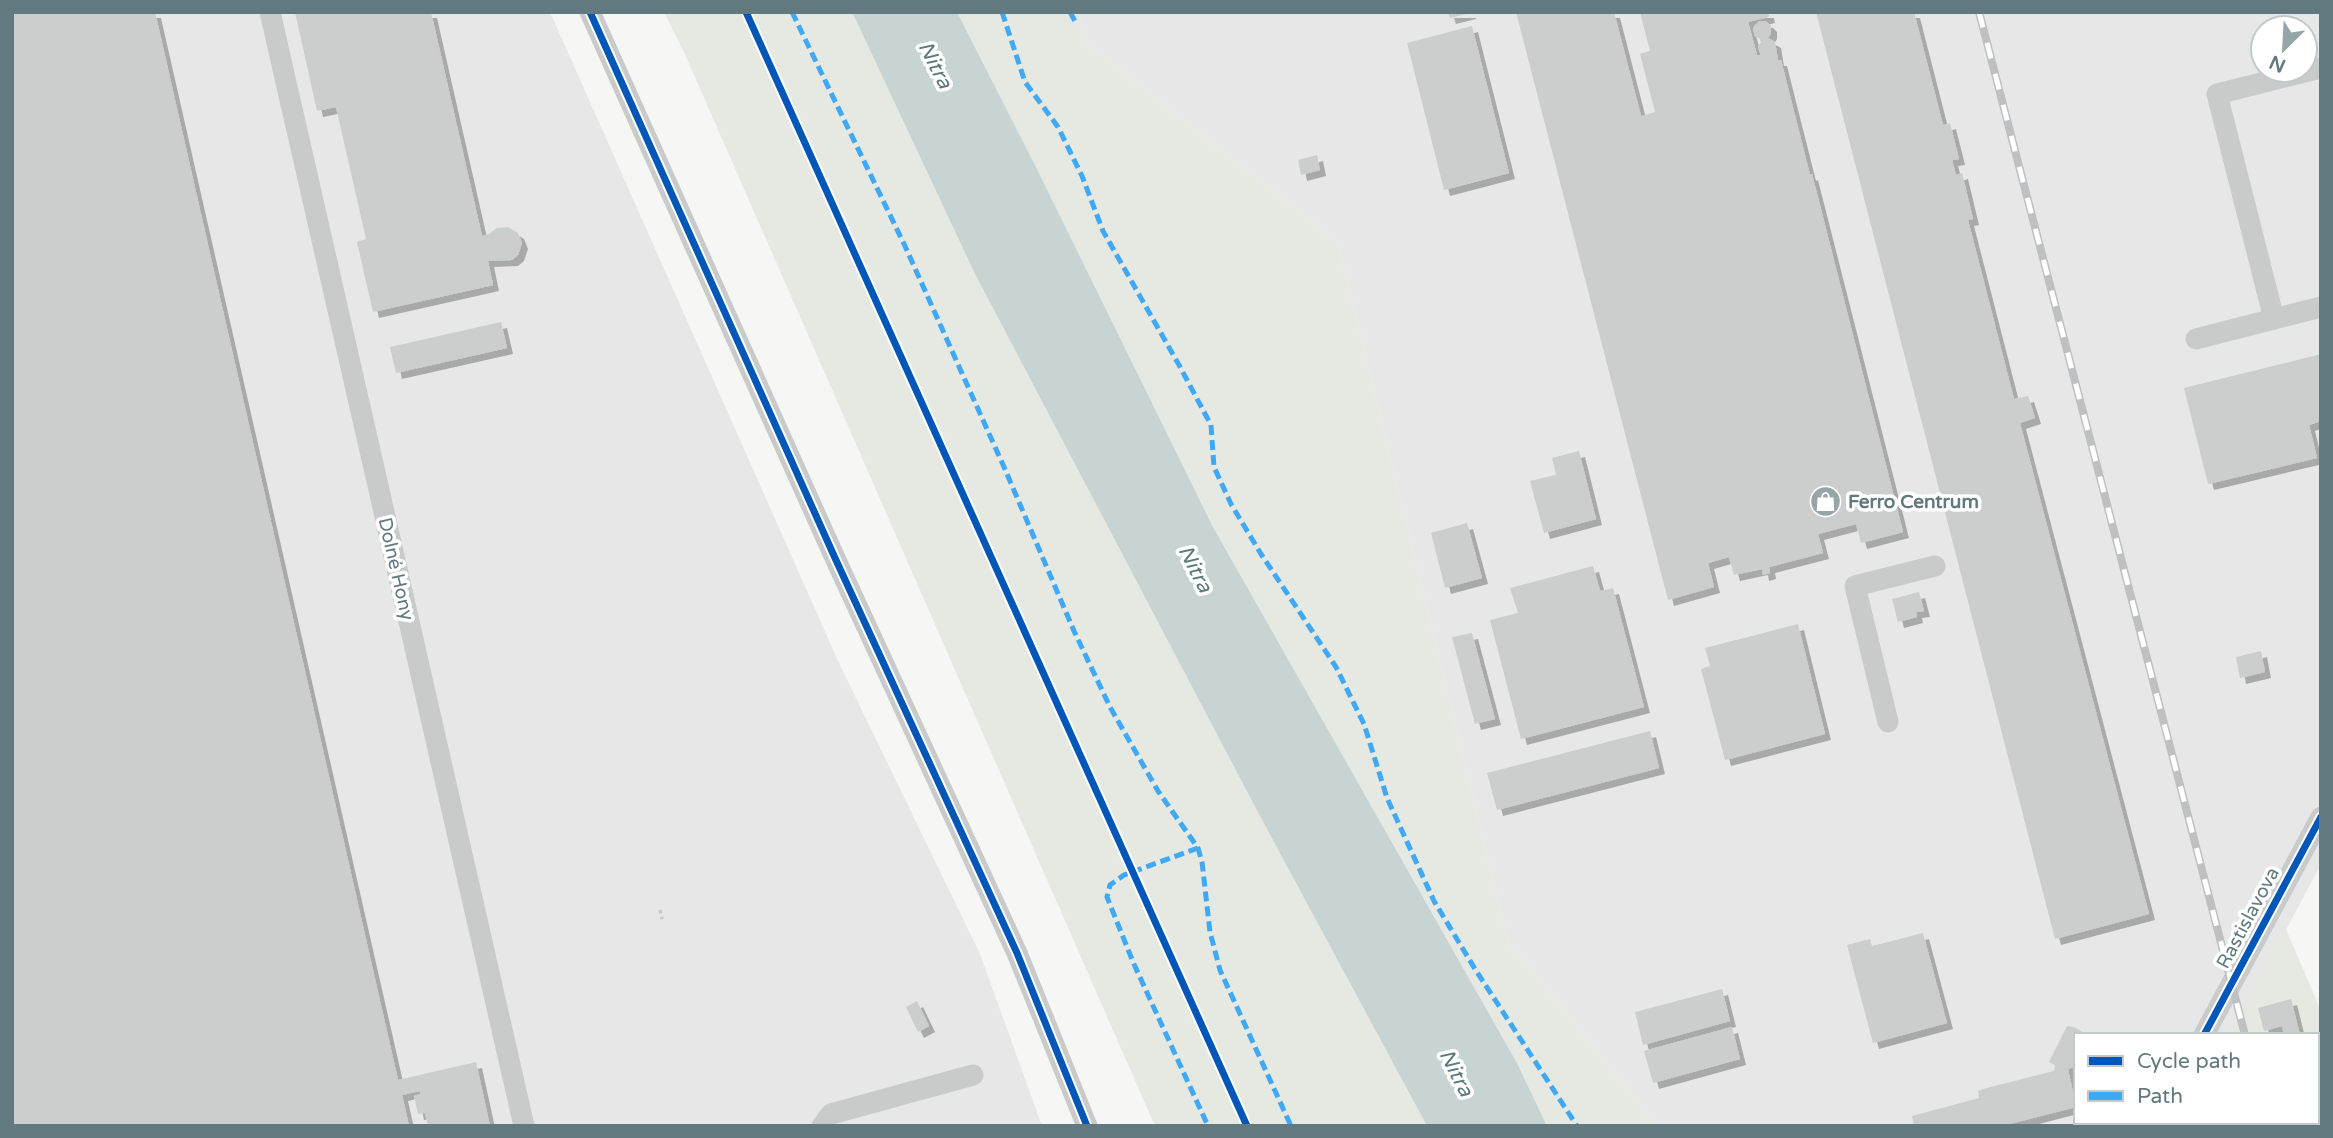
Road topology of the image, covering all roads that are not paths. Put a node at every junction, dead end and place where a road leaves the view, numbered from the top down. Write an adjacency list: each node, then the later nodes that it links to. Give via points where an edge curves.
1 (270, 12): 12 (street, Dolné Hony)
2 (590, 12): 14 (street, via 1017,953)
3 (2321, 68): 5 (street, via 2217,94)
4 (2321, 307): 5 (street)
5 (2274, 319): 6 (street)
6 (2196, 339)
7 (1935, 566): 8 (street, via 1855,586)
8 (1888, 722)
9 (2321, 817): 10 (street, Rastislavova)
10 (2205, 1033)
11 (973, 1075): 13 (street, via 831,1114)
12 (524, 1126)
13 (822, 1126)
14 (1087, 1126)

